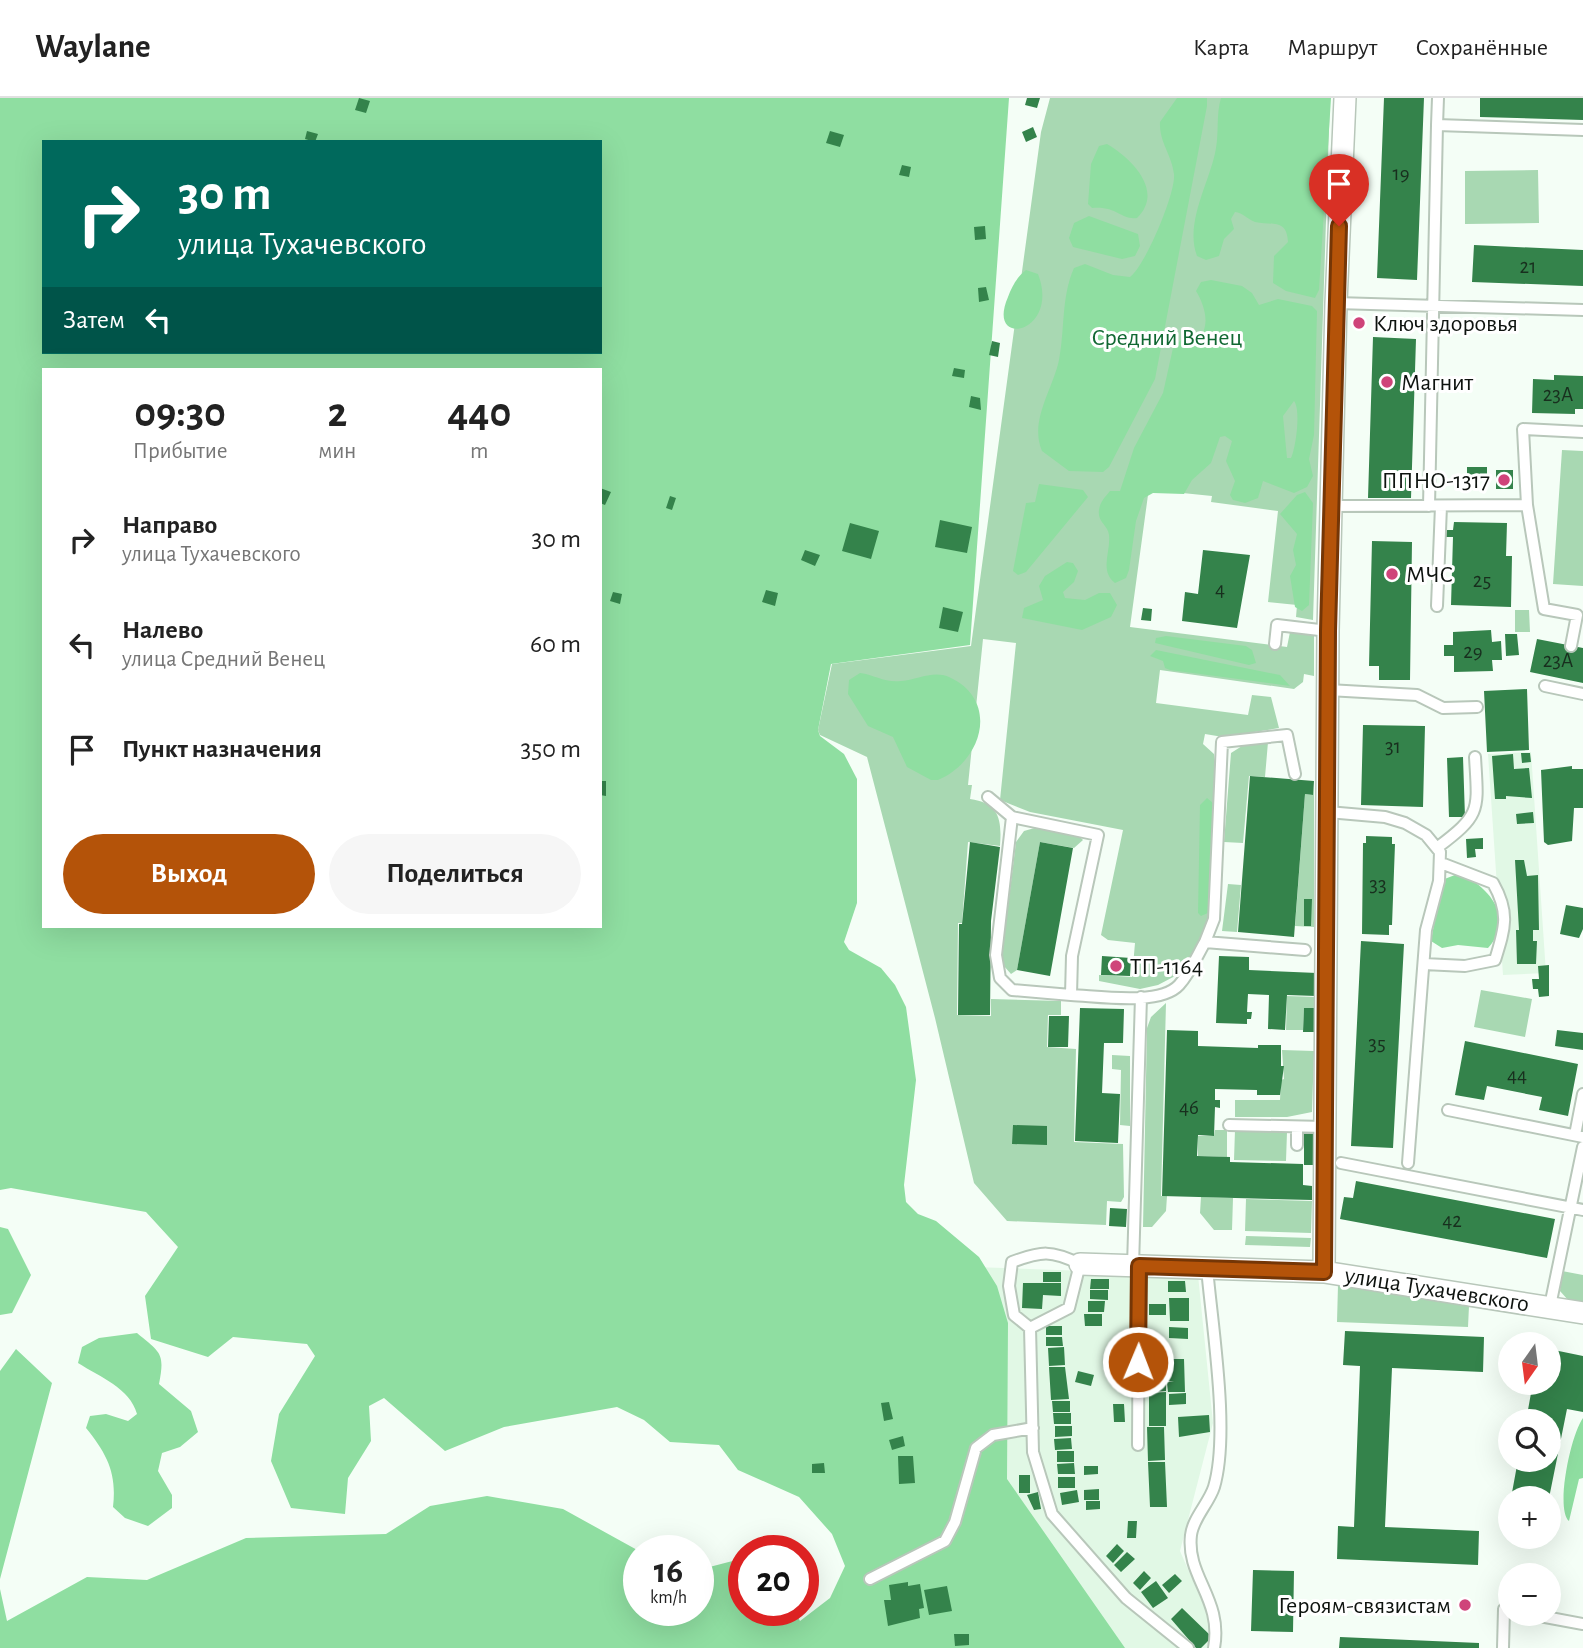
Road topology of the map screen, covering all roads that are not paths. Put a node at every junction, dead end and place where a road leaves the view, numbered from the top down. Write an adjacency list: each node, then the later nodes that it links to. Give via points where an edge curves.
1 (1345, 98): 5 (street)
2 (1438, 98): 3 (lane)
3 (1437, 125): 4 (lane); 6 (lane)
4 (1583, 130)
5 (1336, 303): 6 (lane); 10 (street)
6 (1433, 306): 7 (lane); 11 (lane)
7 (1583, 310)
8 (1583, 432): 9 (lane, via 1523,429)
9 (1527, 505): 11 (lane); 13 (lane, via 1545,609)
10 (1331, 506): 11 (lane); 14 (street)
11 (1435, 506): 12 (lane)
12 (1437, 606)
13 (1580, 615): 16 (lane)
14 (1328, 631): 15 (lane, via 1278,625); 18 (street)
15 (1275, 644)
16 (1571, 646)
17 (1545, 686): 19 (lane, via 1563,684)
18 (1328, 690): 20 (lane, via 1417,695 1443,708); 24 (street)
19 (1583, 694)
20 (1478, 707)
21 (1475, 757): 26 (lane, via 1477,806 1465,826)
22 (1295, 774): 28 (lane, via 1287,735 1222,742 1214,919)
23 (988, 797): 25 (lane)
24 (1328, 812): 26 (lane, via 1385,817 1426,835); 37 (street)
25 (1012, 817): 31 (lane, via 996,955 1000,978 1012,990); 31 (lane, via 1098,835 1072,956)
26 (1438, 847): 27 (lane)
27 (1441, 863): 30 (lane, via 1426,930); 30 (lane, via 1493,883 1504,903 1505,930 1495,960 1465,966)
28 (1205, 942): 29 (lane); 32 (lane, via 1179,986 1167,994)
29 (1305, 950)
30 (1424, 964): 42 (lane)
31 (1071, 995): 32 (lane)
32 (1141, 997): 46 (lane)
33 (1583, 1094): 38 (lane)
34 (1448, 1110): 38 (lane)
35 (1229, 1125): 36 (lane)
36 (1297, 1127): 37 (lane); 39 (lane)
37 (1325, 1127): 48 (street)
38 (1579, 1136)
39 (1297, 1145)
40 (1583, 1147): 43 (lane)
41 (1341, 1163): 43 (lane)
42 (1408, 1163)
43 (1571, 1207): 44 (lane); 49 (lane)
44 (1583, 1210)
45 (1080, 1264): 46 (street, улица Тухачевского); 51 (lane, via 1069,1308); 51 (lane, via 1058,1254 1038,1252 1013,1262 1009,1286 1014,1315)
46 (1136, 1266): 47 (street, улица Тухачевского); 53 (lane)
47 (1207, 1268): 48 (street, улица Тухачевского); 59 (lane, via 1219,1444 1214,1487 1191,1533 1193,1563 1214,1608)
48 (1324, 1272): 49 (street, улица Тухачевского)
49 (1550, 1306): 50 (street, улица Тухачевского)
50 (1583, 1313)
51 (1030, 1328): 52 (lane)
52 (1033, 1428): 54 (lane, via 993,1435 976,1448 945,1541); 58 (lane, via 1033,1452 1052,1514 1126,1598)
53 (1138, 1445)
54 (870, 1579)
55 (1561, 1620): 56 (lane)
56 (1583, 1624)
57 (1504, 1626): 60 (lane)
58 (1188, 1648)
59 (1214, 1648)
60 (1503, 1648)

